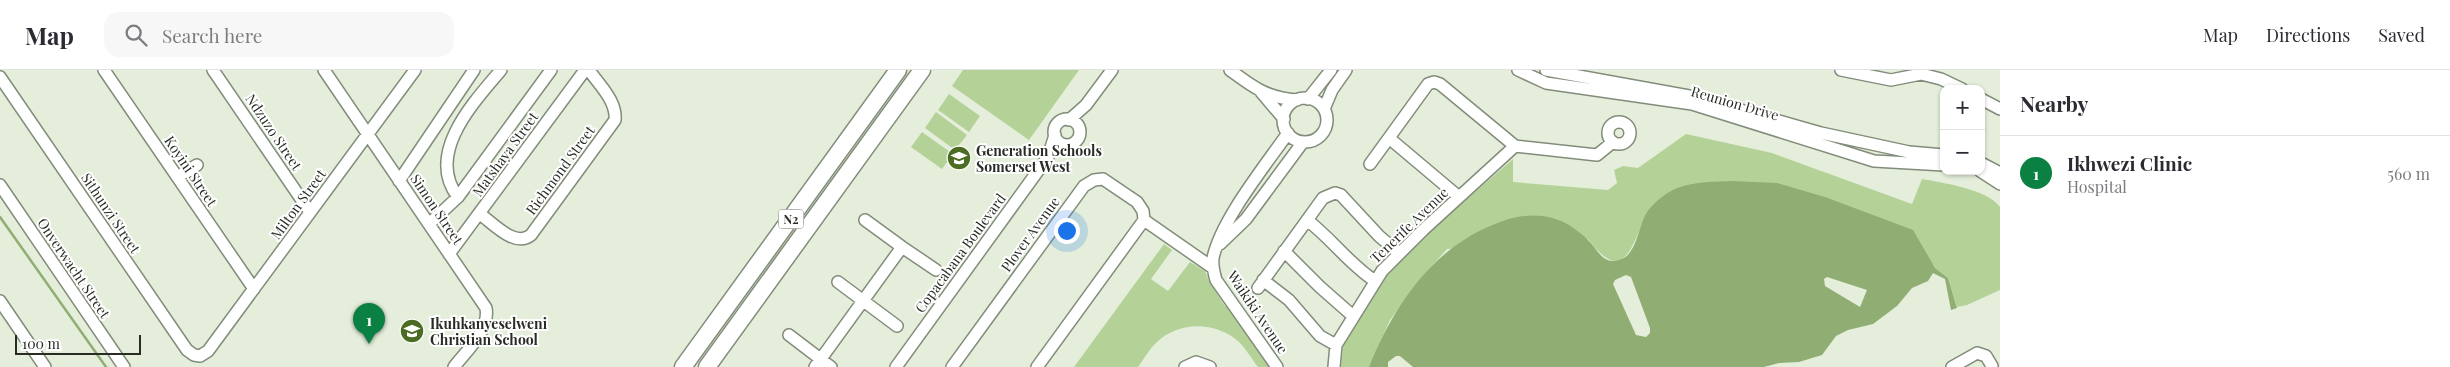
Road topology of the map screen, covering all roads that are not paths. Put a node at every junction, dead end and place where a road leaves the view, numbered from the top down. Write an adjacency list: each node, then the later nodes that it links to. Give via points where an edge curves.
1 (104, 70): 44 (street, Koyini Street)
2 (213, 70): 50 (street, Ndzuzo Street)
3 (415, 70): 29 (street, Milton Street)
4 (474, 70): 45 (street)
5 (501, 70): 48 (street, via 466,115 452,142 446,161 446,175)
6 (551, 70): 48 (street)
7 (584, 70): 51 (street, Matshaya Street)
8 (589, 70): 51 (street, Richmond Street, via 610,99 615,120 532,235 522,240 514,239)
9 (898, 70): 77 (highway, N2)
10 (922, 70): 78 (highway, N2)
11 (1112, 70): 27 (street)
12 (1230, 70): 21 (street)
13 (1331, 70): 22 (street)
14 (1346, 70): 25 (street)
15 (1518, 70): 40 (street, Reunion Drive, via 1546,83 1692,104 1874,160)
16 (1546, 70): 36 (street, Reunion Drive, via 1692,97 1821,134 1909,152)
17 (1841, 70): 20 (street, via 1891,80 1921,74)
18 (327, 71): 29 (street, Simon Street)
19 (0, 77): 72 (street, Sithunzi Street, via 187,350)
20 (1955, 85)
21 (1261, 92): 22 (street, via 1277,98); 26 (street)
22 (1302, 99): 25 (street, via 1318,102); 26 (street, via 1286,109)
23 (1985, 101): 24 (street)
24 (2000, 108)
25 (1324, 109): 32 (street, via 1327,120 1323,134 1310,142)
26 (1284, 119): 28 (street)
27 (1073, 123): 30 (street, via 1058,124); 34 (street, via 1080,134 1077,140)
28 (1288, 133): 32 (street); 56 (street, Waikiki Avenue, via 1225,226)
29 (367, 134): 45 (street, Simon Street); 50 (street, Milton Street)
30 (1055, 135): 34 (street); 37 (street, Copacabana Boulevard)
31 (1389, 138): 35 (street, via 1428,84 1434,82 1447,89); 38 (street); 49 (street)
32 (1303, 142): 56 (street, via 1246,219)
33 (1612, 142): 35 (street, via 1597,155)
34 (1066, 145): 37 (street, Copacabana Boulevard)
35 (1515, 146): 49 (street, Tenerife Avenue)
36 (1940, 155)
37 (1048, 157): 80 (street, Copacabana Boulevard)
38 (1370, 164)
39 (197, 165): 44 (street)
40 (1940, 165)
41 (1985, 165): 42 (street)
42 (2000, 173)
43 (1985, 174): 46 (street)
44 (177, 177): 65 (street, Koyini Street)
45 (399, 180): 55 (street, Simon Street)
46 (2000, 184)
47 (0, 185): 75 (street, Onverwacht Street)
48 (458, 197): 55 (street)
49 (1458, 197): 59 (street, Tenerife Avenue)
50 (310, 212): 65 (street, Milton Street)
51 (480, 214): 60 (street, Matshaya Street)
52 (865, 220): 57 (street, Copacabana Boulevard)
53 (1144, 220): 61 (street, Plover Avenue); 81 (street, Plover Avenue, via 1137,202 1103,179 1089,182); 82 (street)
54 (1307, 220): 58 (street); 59 (street, via 1323,198 1335,193); 63 (street, via 1324,233 1358,270)
55 (429, 224): 60 (street, Simon Street)
56 (1218, 245): 61 (street, Waikiki Avenue)
57 (902, 246): 62 (street, Copacabana Boulevard); 67 (street)
58 (1284, 251): 68 (street); 71 (street, via 1260,284 1289,300 1320,336)
59 (1399, 253): 63 (street, Tenerife Avenue)
60 (450, 254): 76 (street, Simon Street, via 486,308 487,316 484,327)
61 (1212, 268): 85 (street, Waikiki Avenue, via 1216,280)
62 (936, 270)
63 (1375, 281): 68 (street, Tenerife Avenue)
64 (838, 282): 67 (street)
65 (254, 289): 72 (street, Milton Street)
66 (0, 301): 74 (street)
67 (862, 302): 69 (street); 73 (street)
68 (1353, 316): 71 (street, Tenerife Avenue)
69 (897, 326)
70 (789, 335): 73 (street)
71 (1336, 345): 86 (street, Tenerife Avenue)
72 (197, 359)
73 (818, 363): 79 (street)
74 (45, 367)
75 (124, 367)
76 (454, 367)
77 (683, 367)
78 (706, 367)
79 (831, 367)
80 (896, 367)
81 (952, 367)
82 (1037, 367)
83 (1185, 367): 84 (street, via 1196,362)
84 (1210, 367)
85 (1277, 367)
86 (1334, 367)
87 (1952, 367): 88 (street, via 1977,353 1986,356)
88 (1994, 367)

